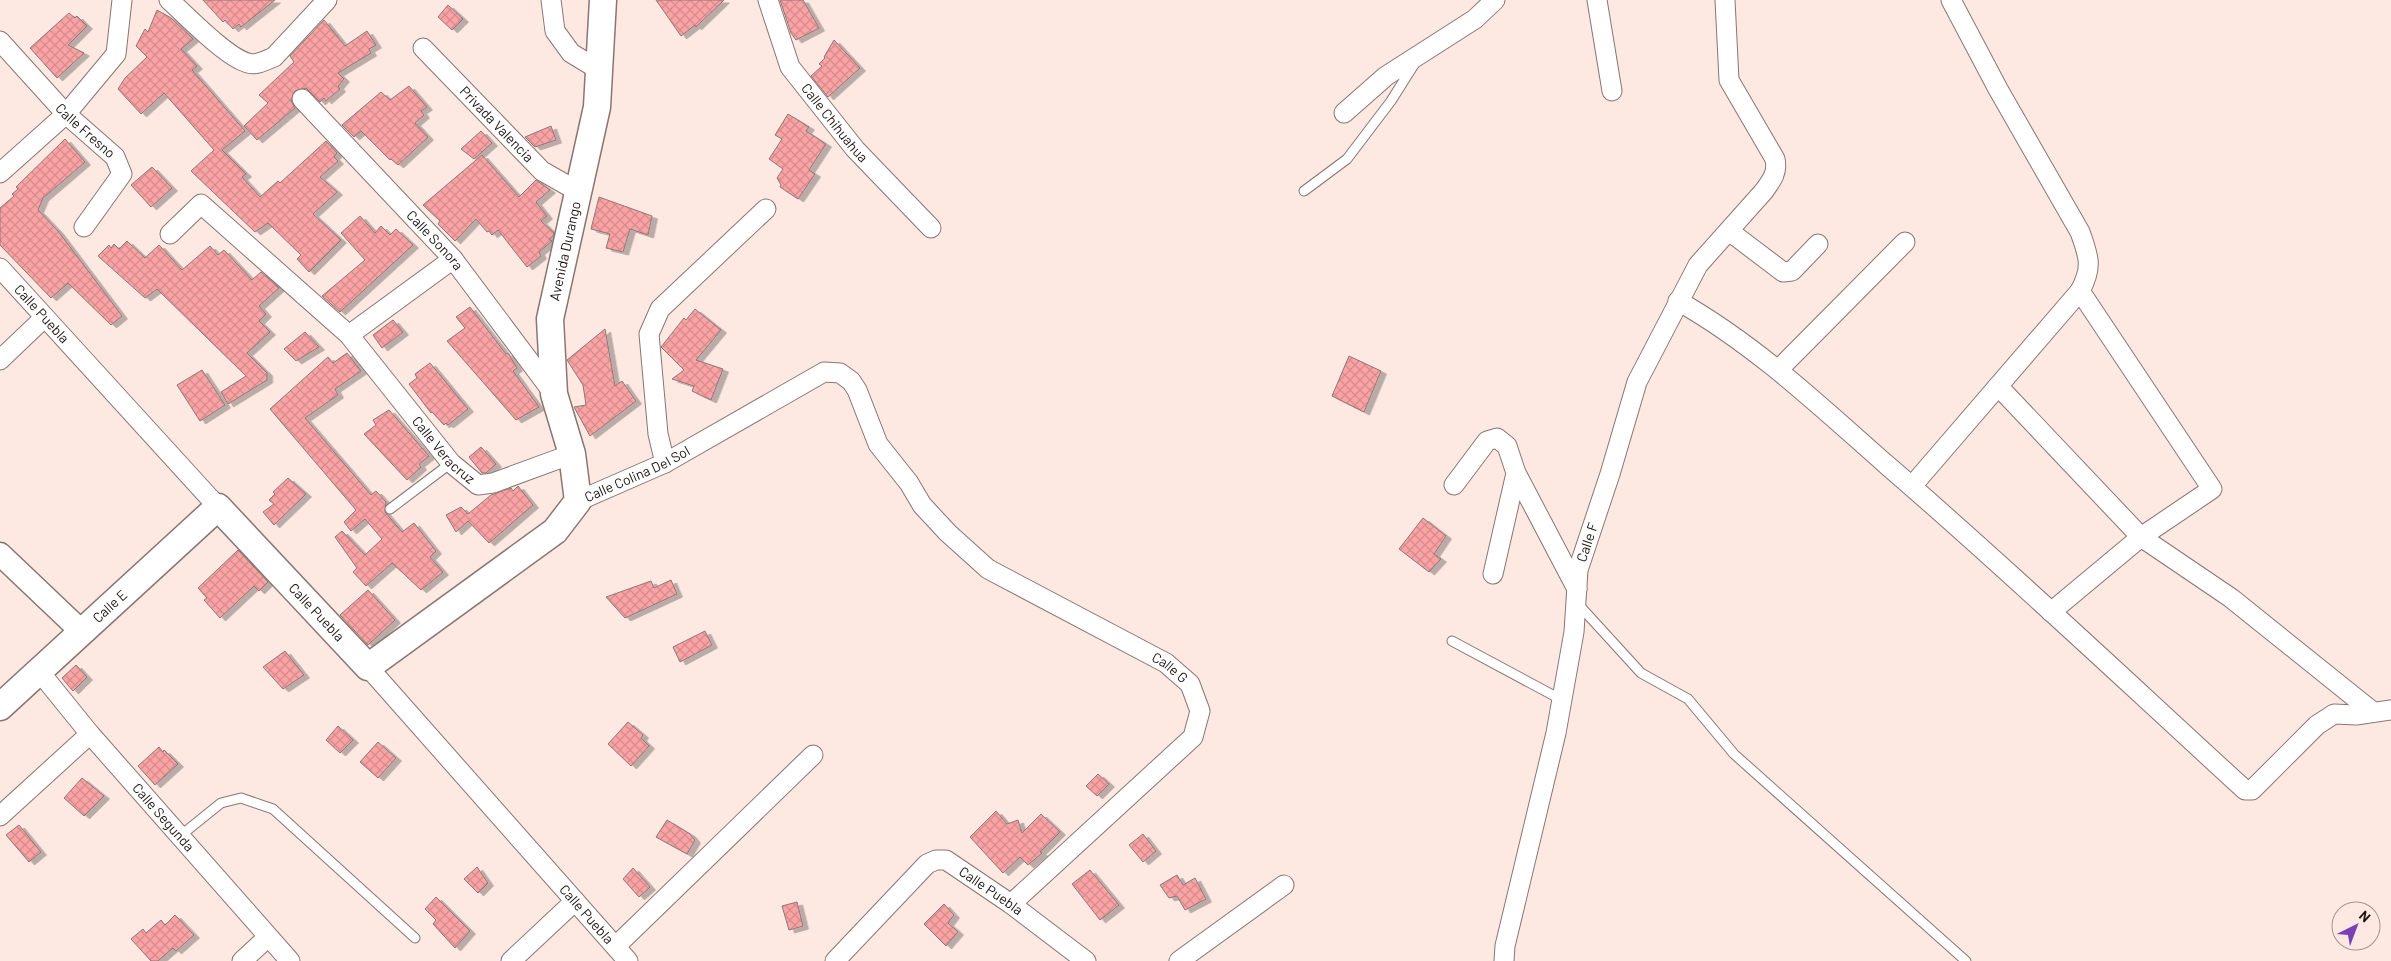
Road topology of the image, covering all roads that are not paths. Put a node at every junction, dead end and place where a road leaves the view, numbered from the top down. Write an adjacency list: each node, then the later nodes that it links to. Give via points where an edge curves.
1 (122, 0): 18 (street, via 116,54)
2 (169, 0): 3 (street, via 235,57 249,64 274,57)
3 (327, 0)
4 (551, 0): 14 (street, via 555,31 571,53)
5 (603, 0): 14 (main road, Avenida Durango)
6 (768, 0): 24 (street, Calle Chihuahua, via 790,67 855,149)
7 (1495, 0): 13 (street, via 1475,19)
8 (1597, 0): 15 (street)
9 (1725, 0): 25 (street, Calle F, via 1729,80 1775,159 1777,168 1764,191)
10 (1951, 0): 31 (street, via 2080,232 2089,257 2089,275)
11 (0, 41): 18 (street, Calle Fresno)
12 (423, 48): 21 (street, Privada Valencia, via 542,172)
13 (1422, 52): 17 (street, via 1386,76); 20 (lane, via 1391,101 1347,159)
14 (599, 70): 21 (main road, Avenida Durango, via 597,107)
15 (1612, 91)
16 (302, 99): 29 (street, Calle Sonora)
17 (1344, 113)
18 (66, 114): 19 (street); 23 (street, Calle Fresno, via 115,157 122,174)
19 (0, 173)
20 (1304, 191)
21 (579, 192): 39 (main road, Avenida Durango, via 550,319)
22 (766, 209): 42 (street, via 660,308 649,334 658,434)
23 (84, 226)
24 (931, 228)
25 (1729, 231): 28 (street, via 1783,272 1792,271); 32 (street, Calle F, via 1698,266)
26 (170, 234): 34 (street, Calle Veracruz, via 201,204)
27 (1905, 242): 36 (street)
28 (1818, 244)
29 (453, 259): 34 (street); 39 (street, Calle Sonora)
30 (0, 268): 33 (street, Calle Puebla)
31 (2080, 291): 38 (street); 49 (street, via 2212,489)
32 (1678, 301): 36 (street, via 1714,321); 52 (street, Calle F, via 1637,382 1578,570)
33 (44, 318): 35 (street); 47 (street, Calle Puebla)
34 (349, 335): 41 (street, Calle Veracruz)
35 (0, 360)
36 (1778, 370): 45 (street)
37 (824, 372): 42 (street, Calle Colina Del Sol); 67 (street, Calle G, via 840,372 851,380 878,444 922,505 988,569 1166,664 1190,684 1200,711 1193,737)
38 (1998, 386): 45 (street); 49 (street)
39 (554, 394): 40 (main road, Avenida Durango)
40 (572, 454): 41 (street, Calle Veracruz, via 493,483 478,484); 46 (main road, Avenida Durango)
41 (451, 463): 48 (lane)
42 (665, 464): 46 (street, Calle Colina Del Sol)
43 (1516, 473): 44 (street, via 1507,446 1497,438 1487,441); 51 (street); 52 (street)
44 (1454, 485)
45 (1912, 486): 53 (street)
46 (578, 501): 56 (main road, Calle Colina Del Sol, via 555,530)
47 (218, 506): 54 (main road, Calle E); 56 (main road, Calle Puebla)
48 (390, 509)
49 (2141, 537): 53 (street); 60 (street, via 2231,598)
50 (0, 554): 54 (street)
51 (1493, 574)
52 (1576, 596): 58 (street, Calle F, via 1574,632); 80 (lane, via 1641,673 1688,699 1734,754)
53 (2051, 612): 60 (street, via 2245,790 2252,790 2317,725 2334,714)
54 (81, 631): 57 (main road, Calle E)
55 (1452, 641): 58 (lane)
56 (368, 667): 66 (street, Calle Puebla)
57 (39, 671): 59 (main road, Calle E); 61 (street, Calle Segunda)
58 (1562, 700): 71 (street, Calle F)
59 (0, 706)
60 (2382, 711)
61 (90, 734): 63 (street); 64 (street, Calle Segunda)
62 (813, 755): 70 (street)
63 (0, 816)
64 (180, 836): 68 (street, Calle Segunda); 69 (lane, via 222,803 241,798 273,809)
65 (1284, 885): 78 (street)
66 (575, 901): 70 (street, Calle Puebla); 74 (street)
67 (1011, 904): 76 (street, Calle Puebla, via 946,860 936,860 928,864); 77 (street, Calle Puebla)
68 (268, 937): 72 (street); 73 (street, Calle Segunda)
69 (415, 938)
70 (616, 946): 75 (street, Calle Puebla)
71 (1505, 954): 79 (street)
72 (242, 961)
73 (290, 961)
74 (511, 961)
75 (628, 961)
76 (835, 961)
77 (1086, 961)
78 (1179, 961)
79 (1518, 961)
80 (1966, 961)

